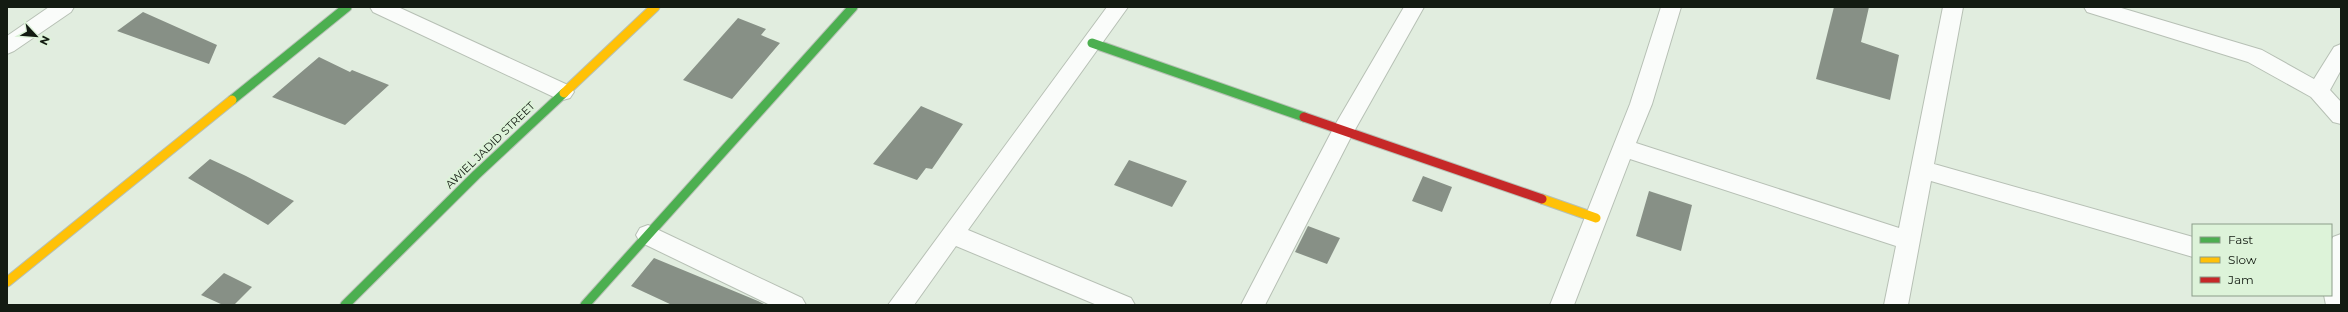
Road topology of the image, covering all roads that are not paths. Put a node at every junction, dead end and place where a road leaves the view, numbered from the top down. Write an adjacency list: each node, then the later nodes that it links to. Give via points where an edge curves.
1 (64, 7): 12 (street)
2 (347, 7): 26 (street)
3 (380, 7): 15 (street)
4 (655, 7): 15 (street, AWIEL JADID STREET)
5 (853, 7): 22 (street)
6 (1118, 7): 11 (street)
7 (1414, 7): 17 (street)
8 (1671, 7): 18 (street, via 1641,104)
9 (1953, 7): 19 (street)
10 (2094, 7): 14 (street, via 2255,56)
11 (1092, 43): 17 (street); 21 (street)
12 (7, 46)
13 (2341, 52): 14 (street)
14 (2318, 91): 16 (street)
15 (563, 92): 28 (street, AWIEL JADID STREET)
16 (2341, 116)
17 (1343, 131): 20 (street); 33 (street)
18 (1624, 148): 20 (street); 23 (street)
19 (1922, 169): 23 (street); 25 (street)
20 (1596, 218): 34 (street)
21 (952, 234): 31 (street); 32 (street)
22 (648, 235): 29 (street); 30 (street)
23 (1907, 240): 35 (street)
24 (2341, 244): 27 (street)
25 (2192, 247)
26 (7, 282)
27 (2335, 294)
28 (345, 305)
29 (586, 305)
30 (794, 305)
31 (900, 305)
32 (1123, 305)
33 (1253, 305)
34 (1562, 305)
35 (1896, 305)

